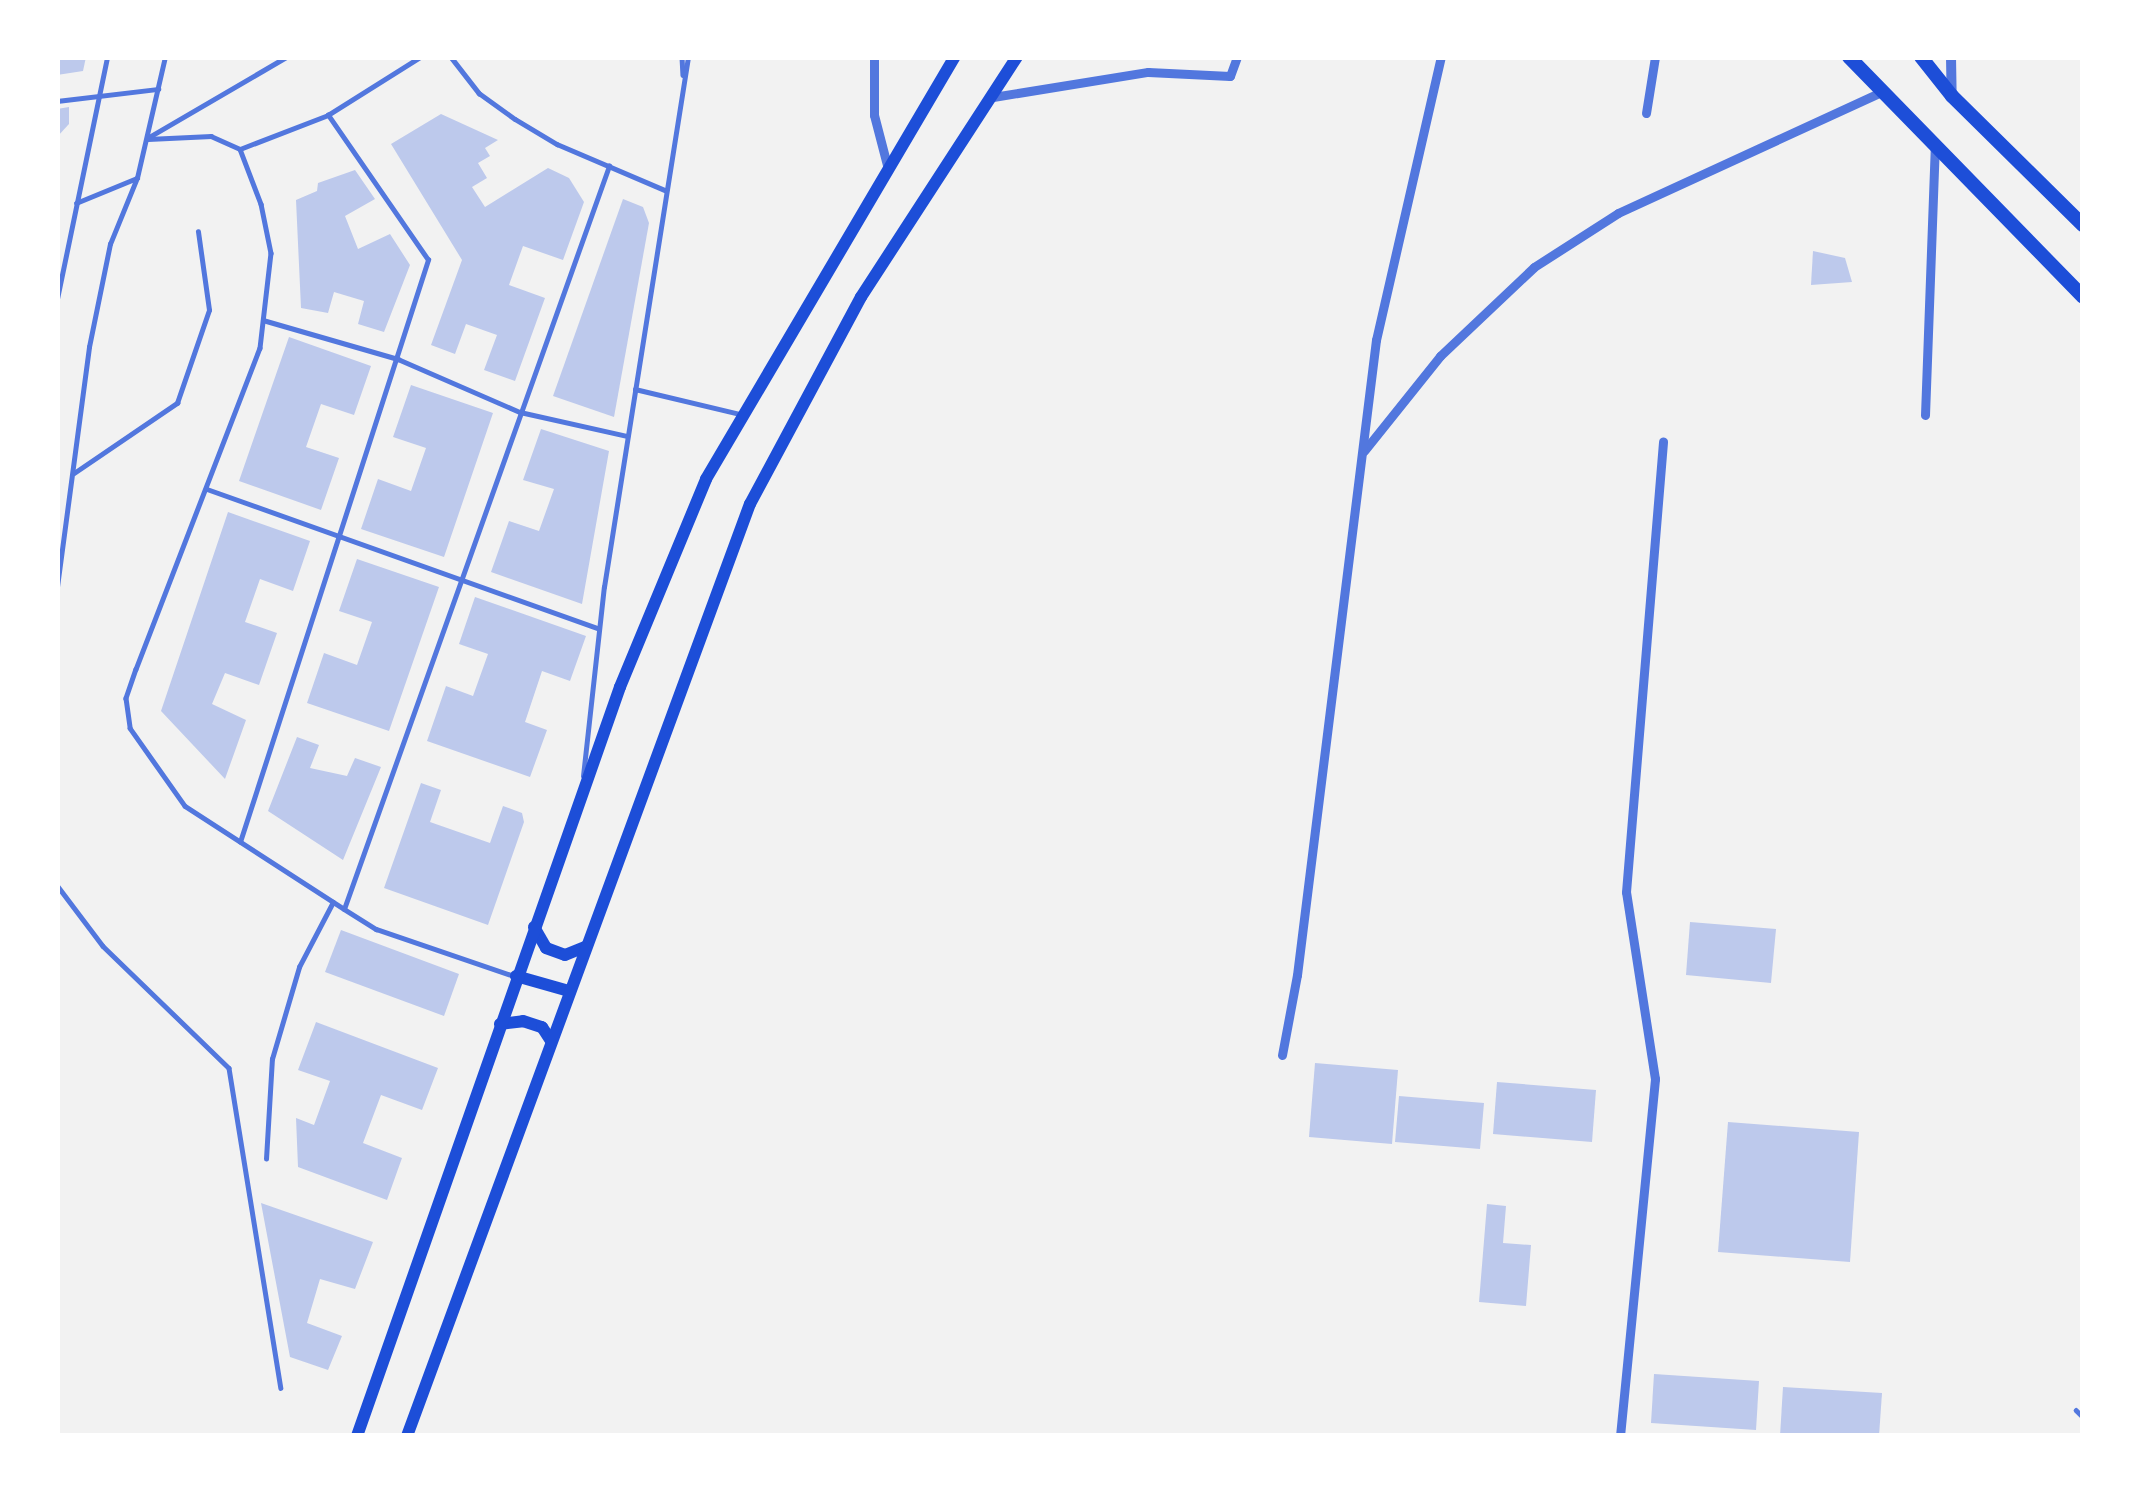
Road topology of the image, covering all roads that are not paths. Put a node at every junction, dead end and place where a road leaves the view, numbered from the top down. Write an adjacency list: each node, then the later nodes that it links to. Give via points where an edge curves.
1 (107, 57): 20 (lane)
2 (165, 57): 18 (lane)
3 (286, 57): 26 (lane)
4 (420, 57): 25 (lane)
5 (452, 57): 30 (lane, via 514,119)
6 (685, 57): 32 (lane)
7 (874, 57): 29 (street, via 874,115)
8 (955, 57): 29 (main road)
9 (1017, 57): 22 (main road)
10 (1155, 57): 17 (street)
11 (1237, 57): 17 (street, via 1230,76)
12 (1441, 57): 46 (street, via 1376,340)
13 (1654, 57): 24 (street)
14 (1849, 57): 19 (main road)
15 (1922, 57): 21 (main road)
16 (1952, 57): 21 (street)
17 (1148, 72): 22 (street)
18 (158, 89): 20 (lane); 26 (lane)
19 (1879, 93): 27 (main road); 46 (street, via 1618,213 1534,266 1441,356)
20 (99, 95): 23 (lane); 33 (lane)
21 (1952, 96): 34 (main road)
22 (993, 98): 61 (main road, via 861,297 750,504)
23 (57, 101)
24 (1646, 113)
25 (328, 115): 28 (lane); 39 (lane, via 428,260)
26 (148, 139): 28 (lane, via 211,136); 31 (lane)
27 (1935, 148): 36 (main road); 43 (street)
28 (240, 149): 38 (lane, via 271,253)
29 (887, 165): 42 (main road)
30 (609, 166): 32 (lane); 41 (lane)
31 (137, 178): 33 (lane); 47 (lane, via 110,244)
32 (665, 190): 40 (lane)
33 (76, 202): 37 (lane)
34 (2083, 225)
35 (198, 232): 47 (lane, via 209,310 177,403)
36 (2083, 297)
37 (57, 299)
38 (263, 320): 39 (lane); 48 (lane)
39 (398, 358): 41 (lane); 49 (lane)
40 (634, 388): 42 (lane); 44 (lane)
41 (520, 412): 44 (lane); 52 (lane)
42 (741, 414): 55 (main road, via 706,479)
43 (1925, 415)
44 (627, 436): 54 (lane)
45 (1663, 442): 73 (street, via 1626,892 1655,1079)
46 (1364, 451): 66 (street)
47 (74, 472): 51 (lane)
48 (207, 489): 49 (lane); 56 (lane, via 127,698 130,728 185,806)
49 (337, 535): 52 (lane); 56 (lane)
50 (57, 536): 51 (lane)
51 (66, 538): 53 (lane)
52 (459, 579): 54 (lane); 59 (lane)
53 (57, 586)
54 (600, 629): 55 (lane)
55 (581, 799): 60 (main road)
56 (240, 842): 58 (lane)
57 (57, 886): 68 (lane, via 103,946 229,1068)
58 (333, 902): 59 (lane); 67 (lane, via 299,967 272,1059)
59 (344, 909): 62 (lane, via 376,929)
60 (534, 927): 61 (main road, via 546,948 565,956); 62 (main road)
61 (585, 947): 63 (main road)
62 (516, 976): 63 (main road); 64 (main road)
63 (569, 991): 65 (main road)
64 (500, 1024): 65 (main road, via 542,1027); 71 (main road)
65 (551, 1041): 72 (main road)
66 (1282, 1055)
67 (266, 1159)
68 (281, 1388)
69 (2076, 1410): 70 (lane)
70 (2083, 1418)
71 (357, 1436)
72 (407, 1436)
73 (1620, 1436)

